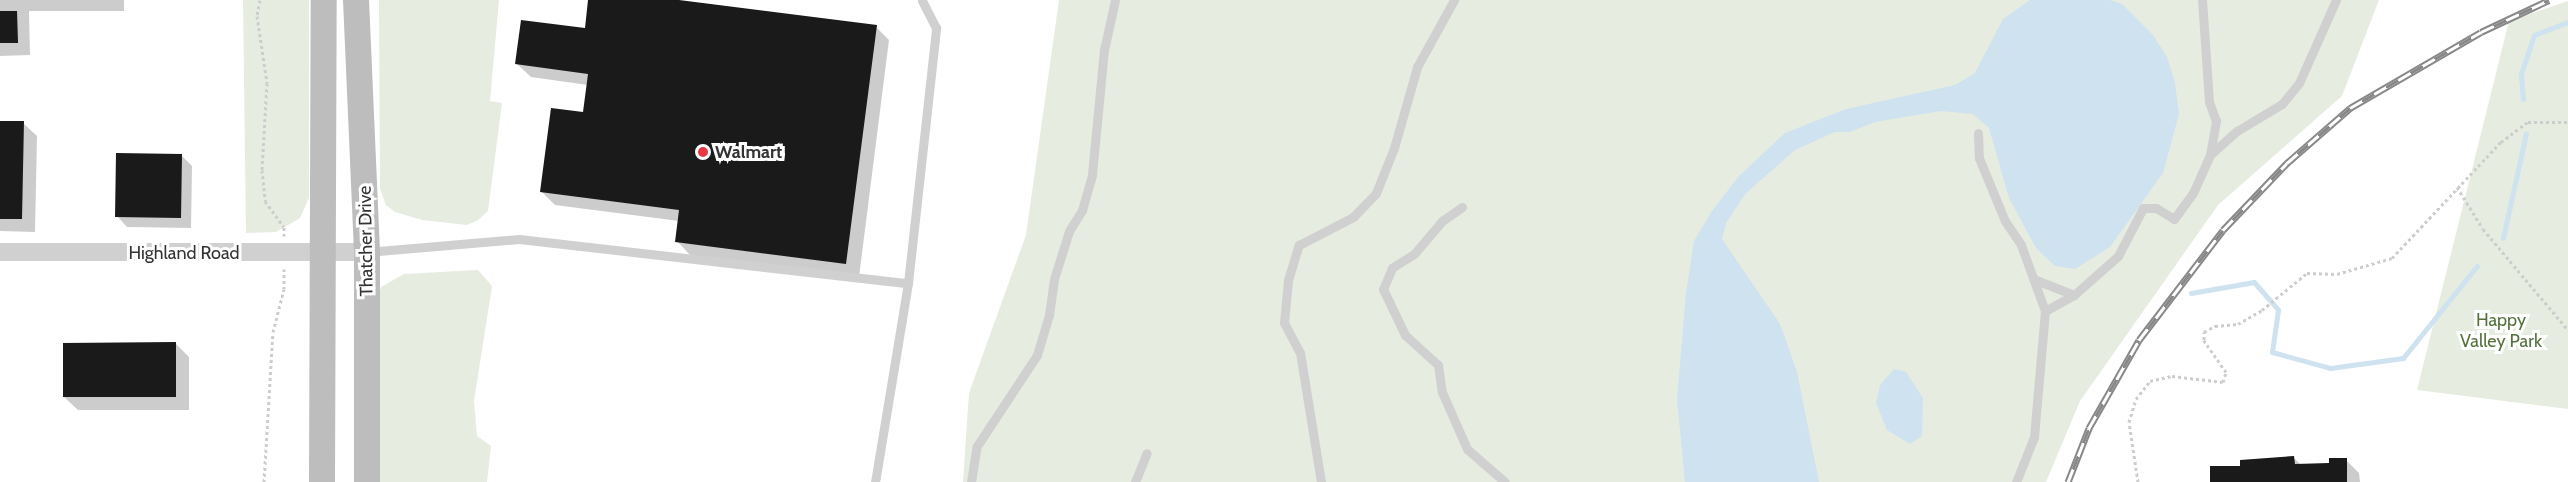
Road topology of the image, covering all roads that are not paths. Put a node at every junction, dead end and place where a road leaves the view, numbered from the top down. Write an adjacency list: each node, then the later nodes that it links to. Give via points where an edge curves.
1 (324, 0): 13 (main road)
2 (356, 0): 12 (main road, Thatcher Drive)
3 (922, 0): 15 (lane, via 936,27)
4 (1115, 0): 22 (lane, via 1104,50 1097,145 1084,201 1069,231 1054,279 1037,355 977,446)
5 (1454, 0): 24 (lane, via 1417,67 1394,148 1376,193 1353,217 1299,245 1288,280 1284,323 1300,353)
6 (2202, 0): 9 (lane, via 2209,102 2216,121)
7 (2336, 0): 9 (lane, via 2299,83 2282,104 2237,131)
8 (1978, 133): 14 (lane, via 1979,158 2005,221 2021,244)
9 (2210, 155): 16 (lane, via 2193,193 2175,219 2156,208 2143,208 2118,256)
10 (1462, 207): 25 (lane, via 1442,221 1414,254 1392,268 1383,289 1405,335 1437,365 1442,392 1467,449)
11 (0, 252): 13 (street, Highland Road)
12 (367, 252): 13 (street, Highland Road); 15 (lane, via 519,239); 20 (main road, Thatcher Drive)
13 (322, 253): 19 (main road)
14 (2036, 280): 16 (lane); 17 (lane)
15 (908, 283): 21 (lane)
16 (2074, 295): 17 (lane)
17 (2045, 311): 26 (lane, via 2034,436)
18 (1147, 453): 23 (lane)
19 (322, 482)
20 (367, 482)
21 (875, 482)
22 (971, 482)
23 (1135, 482)
24 (1321, 482)
25 (1504, 482)
26 (2016, 482)

